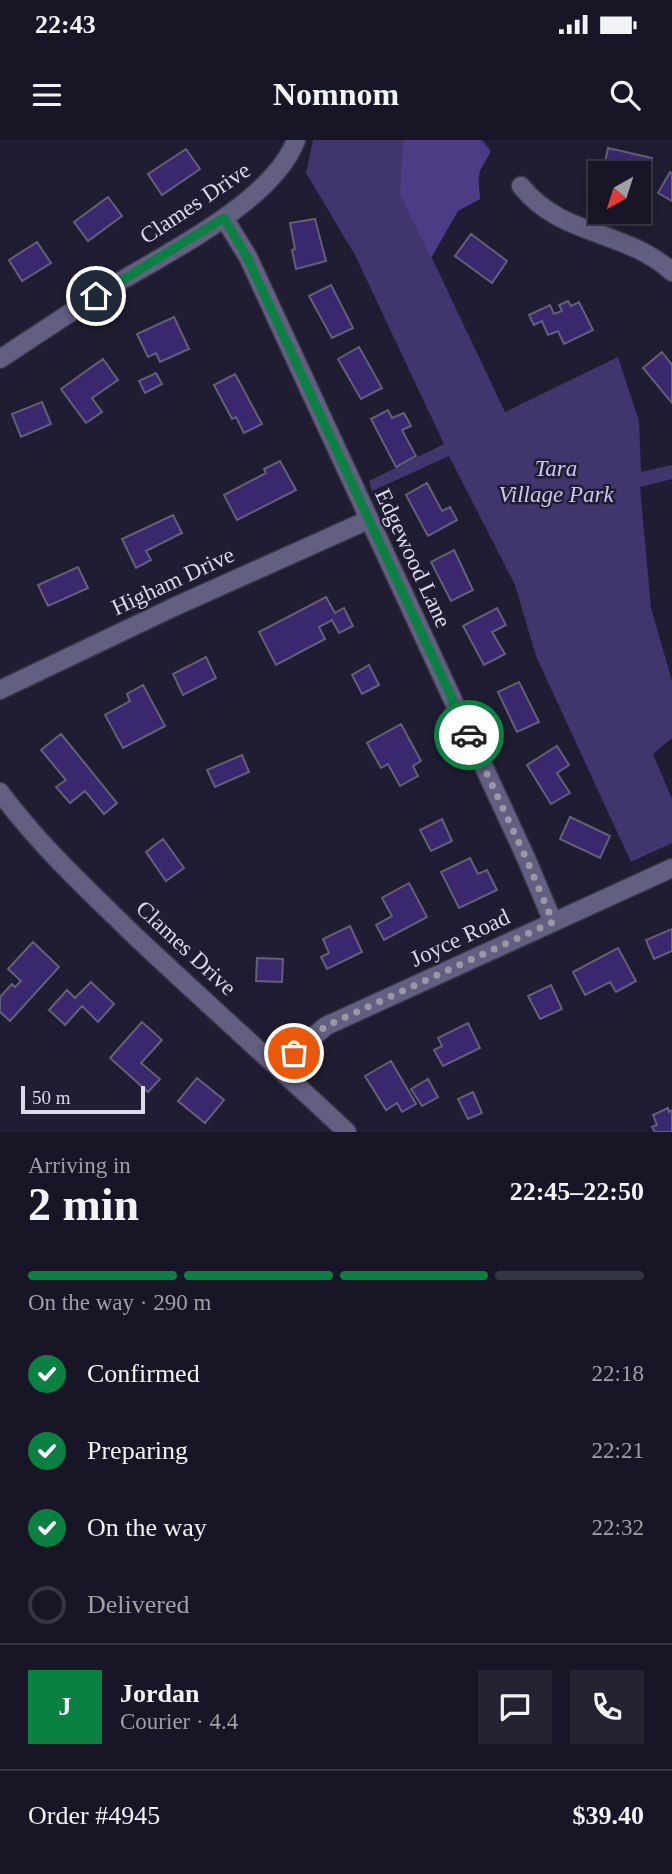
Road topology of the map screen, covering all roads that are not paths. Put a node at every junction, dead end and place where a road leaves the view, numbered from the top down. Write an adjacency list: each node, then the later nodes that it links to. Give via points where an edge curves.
1 (296, 140): 3 (street, Clames Drive, via 277,174)
2 (521, 186): 4 (street, via 533,202 570,225 638,248)
3 (224, 218): 5 (street, Clames Drive); 6 (street, Edgewood Lane, via 247,257)
4 (672, 272)
5 (0, 359)
6 (368, 520): 7 (street, Higham Drive); 10 (street, Edgewood Lane)
7 (0, 690)
8 (0, 792): 11 (street, Clames Drive, via 59,862)
9 (672, 868): 10 (street, Joyce Road)
10 (553, 922): 11 (street, Joyce Road, via 326,1026)
11 (277, 1067): 12 (street, Clames Drive)
12 (346, 1132)

